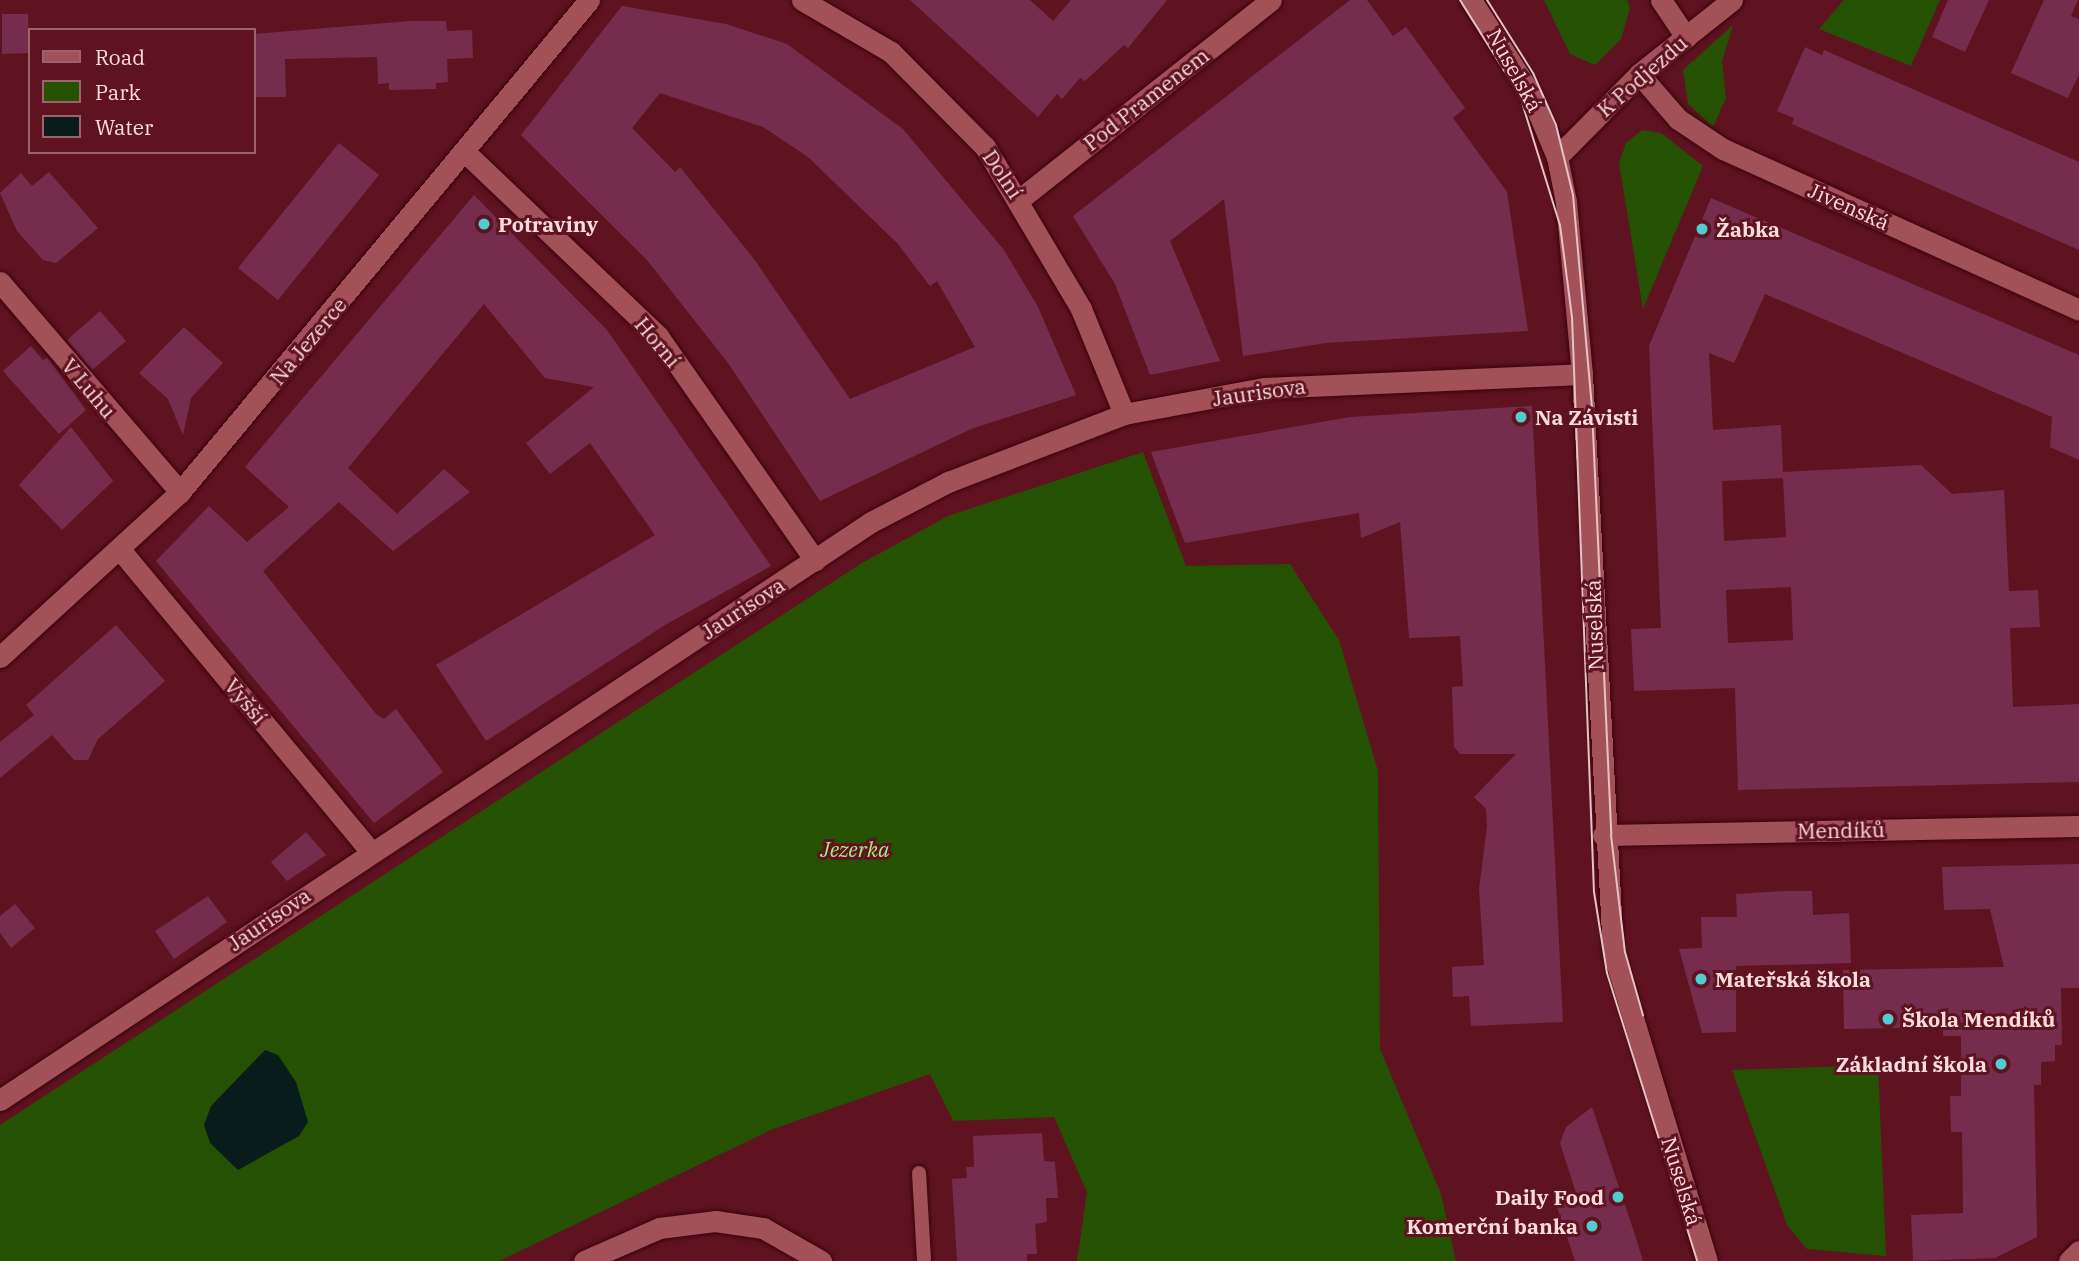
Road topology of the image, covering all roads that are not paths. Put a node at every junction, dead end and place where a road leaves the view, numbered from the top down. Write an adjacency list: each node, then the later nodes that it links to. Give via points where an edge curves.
1 (589, 0): 9 (street, Na Jezerce)
2 (802, 0): 11 (street, Dolní, via 891,52 943,98)
3 (1271, 0): 11 (street, Pod Pramenem)
4 (1471, 0): 10 (street, Nuselská, via 1519,70)
5 (1661, 0): 7 (street)
6 (1732, 0): 7 (street, K Podjezdu)
7 (1686, 37): 8 (street, K Podjezdu)
8 (1639, 74): 10 (street, K Podjezdu); 13 (street, Jivenská, via 1678,119 1723,149)
9 (467, 154): 16 (street, Na Jezerce); 18 (street, Horní, via 657,336)
10 (1557, 157): 14 (street, Nuselská, via 1573,247)
11 (1020, 199): 15 (street, Dolní, via 1081,309)
12 (0, 282): 16 (street, V Luhu)
13 (2079, 310)
14 (1582, 374): 15 (street, Jaurisova, via 1264,388); 21 (street, Nuselská)
15 (1124, 414): 18 (street, Jaurisova, via 908,501)
16 (180, 492): 17 (street, Na Jezerce)
17 (122, 552): 19 (street, Na Jezerce); 22 (street, Vyšší)
18 (815, 560): 22 (street, Jaurisova)
19 (0, 657)
20 (2079, 825): 21 (street, Mendíků)
21 (1603, 835): 23 (street, Nuselská)
22 (370, 851): 24 (street, Jaurisova)
23 (1613, 952): 30 (street, Nuselská); 31 (lane, via 1643,1015)
24 (0, 1100)
25 (919, 1173): 29 (lane)
26 (2079, 1251): 32 (street)
27 (584, 1261): 28 (street, via 659,1228 715,1221 763,1228)
28 (821, 1261)
29 (924, 1261)
30 (1707, 1261)
31 (1717, 1261)
32 (2069, 1261)

